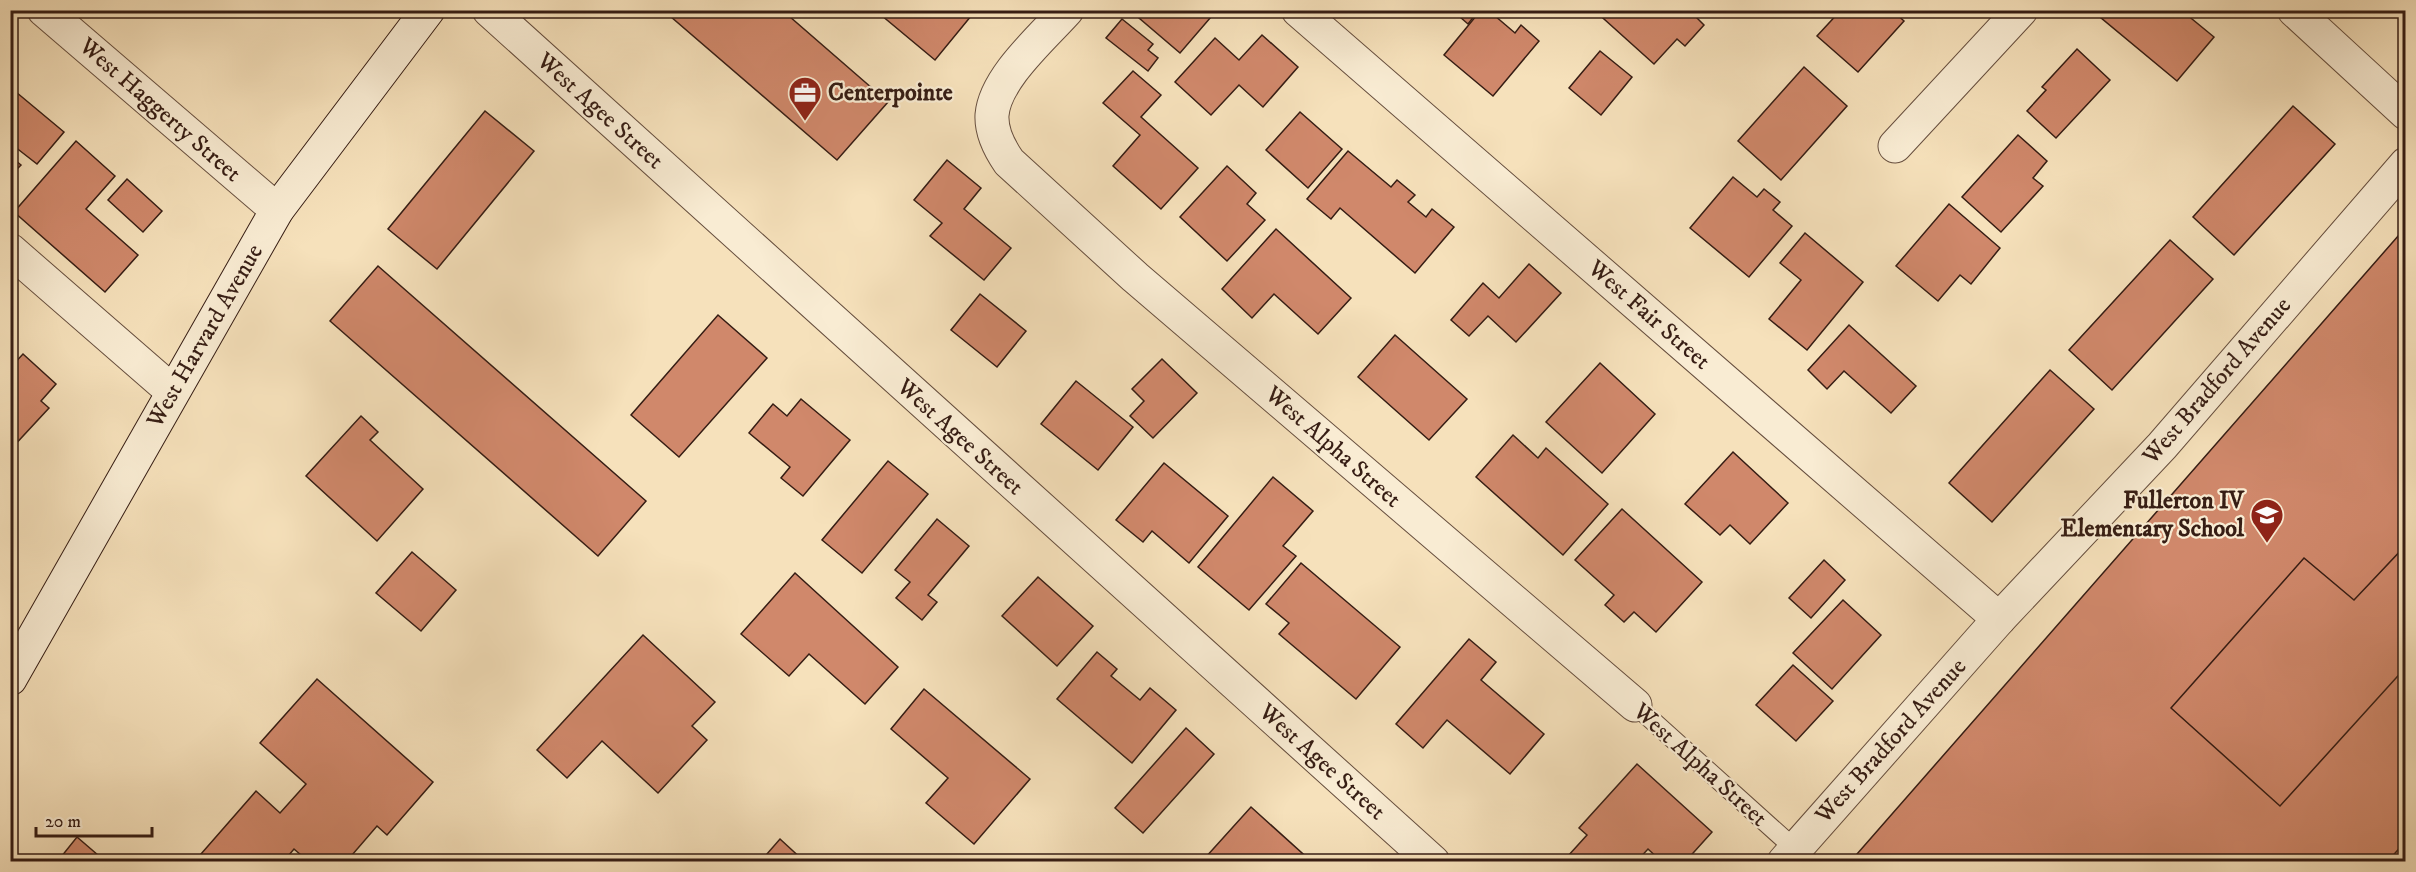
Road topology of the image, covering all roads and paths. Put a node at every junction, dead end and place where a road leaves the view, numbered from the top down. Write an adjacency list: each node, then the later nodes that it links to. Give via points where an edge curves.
1 (44, 10): 11 (street, West Haggerty Street)
2 (428, 10): 11 (street, West Harvard Avenue)
3 (489, 10): 18 (street, West Agee Street)
4 (1067, 10): 16 (street, West Alpha Street, via 1000,89 992,115 997,145 1009,162 1135,277)
5 (1298, 10): 14 (street, West Fair Street)
6 (2020, 10): 9 (street)
7 (2294, 10): 8 (street)
8 (2406, 113)
9 (1895, 146)
10 (2406, 164): 14 (street, West Bradford Avenue, via 2162,446)
11 (277, 210): 13 (street, West Harvard Avenue)
12 (10, 250): 13 (street)
13 (172, 391): 15 (street, West Harvard Avenue)
14 (1999, 619): 17 (street, West Bradford Avenue)
15 (10, 680)
16 (1635, 705): 17 (lane, West Alpha Street)
17 (1789, 855)
18 (1433, 861)

